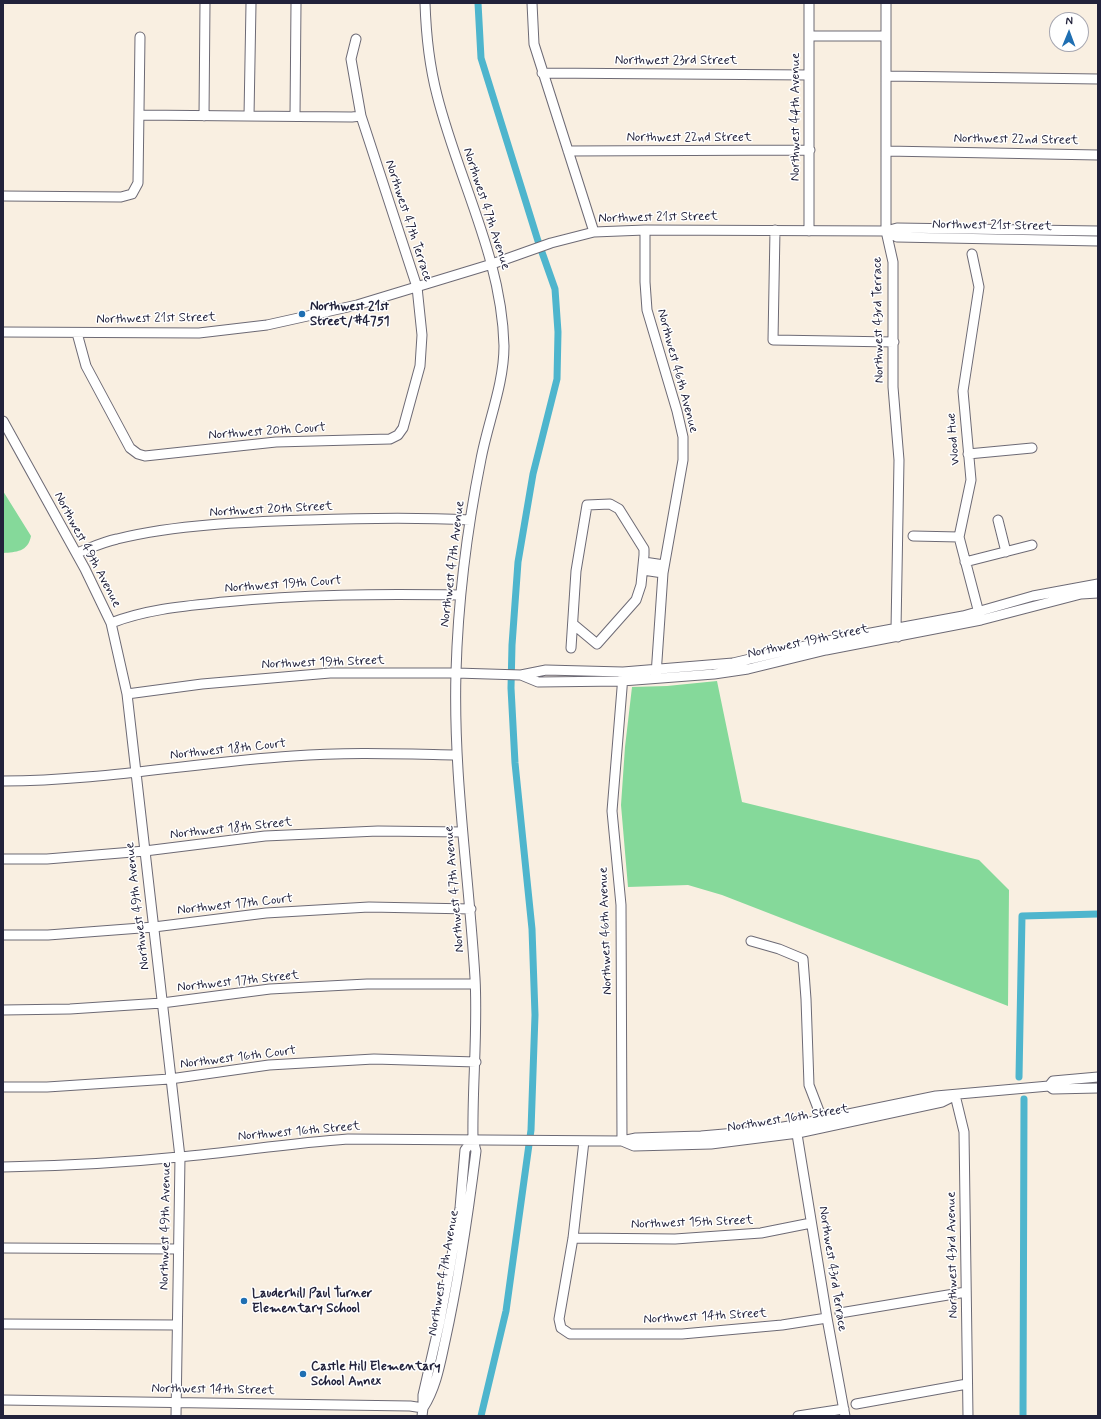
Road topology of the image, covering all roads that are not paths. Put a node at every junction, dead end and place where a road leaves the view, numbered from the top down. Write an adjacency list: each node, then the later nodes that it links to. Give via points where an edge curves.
1 (205, 3): 17 (street)
2 (425, 3): 34 (street, Northwest 47th Avenue, via 428,51 437,97)
3 (532, 3): 12 (street, via 534,44)
4 (809, 3): 8 (street, Northwest 44th Avenue)
5 (886, 3): 9 (street, Northwest 43rd Terrace)
6 (251, 4): 18 (street)
7 (296, 4): 19 (street)
8 (809, 36): 9 (street); 13 (street, Northwest 44th Avenue)
9 (885, 36): 14 (street, Northwest 43rd Terrace)
10 (140, 38): 16 (street)
11 (356, 40): 20 (street, Northwest 47th Terrace, via 351,58)
12 (542, 72): 13 (street, Northwest 23rd Street); 22 (street)
13 (809, 75): 21 (street, Northwest 44th Avenue)
14 (886, 76): 15 (street); 23 (street, Northwest 43rd Terrace)
15 (1098, 79)
16 (139, 115): 17 (street); 25 (street, via 138,183 132,194 121,197)
17 (204, 116): 18 (street)
18 (249, 116): 19 (street)
19 (294, 116): 20 (street)
20 (361, 116): 35 (street, Northwest 47th Terrace)
21 (810, 150): 22 (street, Northwest 22nd Street); 28 (street, Northwest 44th Avenue)
22 (568, 151): 31 (street)
23 (886, 151): 24 (street, Northwest 22nd Street); 29 (street, Northwest 43rd Terrace)
24 (1098, 155)
25 (3, 196)
26 (645, 230): 27 (street, Northwest 21st Street); 31 (street, Northwest 21st Street); 52 (street, Northwest 46th Avenue, via 647,310 683,437 683,460)
27 (775, 230): 28 (street, Northwest 21st Street); 38 (street, via 773,340)
28 (809, 231): 29 (street, Northwest 21st Street)
29 (886, 231): 30 (street, Northwest 21st Street, via 897,228); 32 (street, Northwest 21st Street, via 897,237); 38 (street, Northwest 43rd Terrace, via 893,262)
30 (1098, 231)
31 (594, 232): 34 (street, Northwest 21st Street, via 551,243)
32 (1098, 241)
33 (972, 254): 42 (street, Wood Hue, via 979,286 963,381)
34 (492, 264): 35 (street, Northwest 21st Street); 43 (street, Northwest 47th Avenue, via 500,305 504,348 500,379)
35 (417, 287): 37 (street, Northwest 21st Street, via 357,305 260,326 199,333); 40 (street, Northwest 47th Terrace, via 422,335 420,366 403,428)
36 (3, 332): 37 (street, Northwest 21st Street)
37 (77, 333): 40 (street, Northwest 20th Court, via 86,366 94,383 130,448 138,454 145,456 276,442 390,439)
38 (894, 342): 59 (street, Northwest 43rd Terrace, via 893,387 899,460)
39 (3, 421): 49 (street, Northwest 49th Avenue)
40 (398, 435)
41 (1032, 448): 42 (street)
42 (968, 454): 46 (street, Wood Hue, via 971,480)
43 (470, 520): 49 (street, Northwest 20th Street, via 378,517 268,521 135,535); 55 (street, Northwest 47th Avenue)
44 (998, 520): 48 (street)
45 (913, 536): 46 (street)
46 (959, 537): 50 (street, Wood Hue)
47 (1032, 545): 48 (street)
48 (1006, 552): 50 (street)
49 (77, 553): 57 (street, Northwest 49th Avenue)
50 (965, 562): 56 (street, Wood Hue)
51 (643, 566): 52 (street); 58 (street, via 636,600 597,644); 58 (street, via 644,549 619,509 610,504 587,505 576,571)
52 (664, 569): 62 (street, Northwest 46th Avenue)
53 (1098, 584): 56 (street, Northwest 19th Street, via 1033,596)
54 (1098, 593): 56 (street, Northwest 19th Street, via 1081,594)
55 (460, 595): 57 (street, Northwest 19th Court, via 279,596 137,613); 61 (street, Northwest 47th Avenue)
56 (980, 616): 59 (street, Northwest 19th Street)
57 (111, 623): 64 (street, Northwest 49th Avenue)
58 (573, 624): 60 (street)
59 (897, 633): 62 (street, Northwest 19th Street, via 822,642 733,667)
60 (571, 648)
61 (456, 672): 63 (street, Northwest 19th Street, via 521,675 538,682); 64 (street, Northwest 19th Street, via 306,675 202,684); 65 (street, Northwest 47th Avenue)
62 (656, 674): 63 (street, Northwest 19th Street)
63 (623, 677): 89 (street, Northwest 46th Avenue, via 612,811 621,905)
64 (127, 694): 66 (street, Northwest 49th Avenue)
65 (457, 754): 66 (street, Northwest 18th Court, via 364,753 293,756); 68 (street, Northwest 47th Avenue)
66 (136, 773): 67 (street, Northwest 18th Court, via 40,781); 69 (street, Northwest 49th Avenue)
67 (3, 781)
68 (462, 832): 69 (street, Northwest 18th Street, via 378,831 265,836); 71 (street, Northwest 47th Avenue)
69 (145, 851): 70 (street, Northwest 18th Street, via 47,859); 72 (street, Northwest 49th Avenue)
70 (3, 859)
71 (471, 908): 72 (street, Northwest 17th Court, via 369,907 266,912); 75 (street, Northwest 47th Avenue)
72 (154, 927): 73 (street, Northwest 17th Court, via 48,935); 76 (street, Northwest 49th Avenue)
73 (3, 935)
74 (751, 941): 85 (street, via 803,959 809,1085)
75 (475, 984): 76 (street, Northwest 17th Street, via 367,984 270,989); 78 (street, Northwest 47th Avenue)
76 (162, 1003): 77 (street, Northwest 17th Street); 80 (street, Northwest 49th Avenue)
77 (3, 1010)
78 (476, 1062): 80 (street, Northwest 16th Court, via 374,1059 270,1065); 87 (street, Northwest 47th Avenue)
79 (1098, 1077): 81 (street, Northwest 16th Street, via 1053,1081)
80 (170, 1079): 82 (street, Northwest 16th Court, via 48,1087); 90 (street, Northwest 49th Avenue)
81 (1049, 1086): 83 (street, Northwest 16th Street, via 1053,1089); 84 (street, Northwest 16th Street)
82 (3, 1087)
83 (1098, 1088)
84 (955, 1095): 85 (street, Northwest 16th Street, via 936,1096); 96 (street, Northwest 43rd Avenue, via 964,1132)
85 (823, 1124): 86 (street, Northwest 16th Street)
86 (797, 1129): 89 (street, Northwest 16th Street, via 711,1144 634,1146); 92 (street, Northwest 43rd Terrace)
87 (472, 1140): 88 (street, Northwest 16th Street); 90 (street, Northwest 16th Street, via 335,1140); 105 (street, Northwest 47th Avenue, via 476,1151 464,1208 460,1269 436,1360 431,1396)
88 (584, 1141): 89 (street, Northwest 16th Street); 93 (street)
89 (622, 1141)
90 (180, 1157): 91 (street, Northwest 16th Street, via 66,1166); 95 (street, Northwest 49th Avenue)
91 (3, 1167)
92 (811, 1223): 93 (street, Northwest 15th Street, via 761,1233 675,1239); 98 (street, Northwest 43rd Terrace)
93 (573, 1238): 98 (street, Northwest 14th Street, via 559,1319 562,1328 570,1334 682,1334 782,1325)
94 (3, 1248): 95 (street)
95 (178, 1249): 100 (street, Northwest 49th Avenue)
96 (966, 1292): 97 (street); 101 (street, Northwest 43rd Avenue)
97 (840, 1313)
98 (827, 1318): 106 (street, Northwest 43rd Terrace)
99 (3, 1324): 100 (street)
100 (178, 1325): 103 (street, Northwest 49th Avenue)
101 (967, 1384): 104 (street); 109 (street, Northwest 43rd Avenue)
102 (3, 1400): 103 (street, Northwest 14th Street)
103 (177, 1403): 105 (street, Northwest 14th Street); 107 (street, Northwest 49th Avenue)
104 (856, 1404)
105 (422, 1412)
106 (844, 1413): 108 (street)
107 (176, 1416)
108 (798, 1416)
109 (968, 1416)

